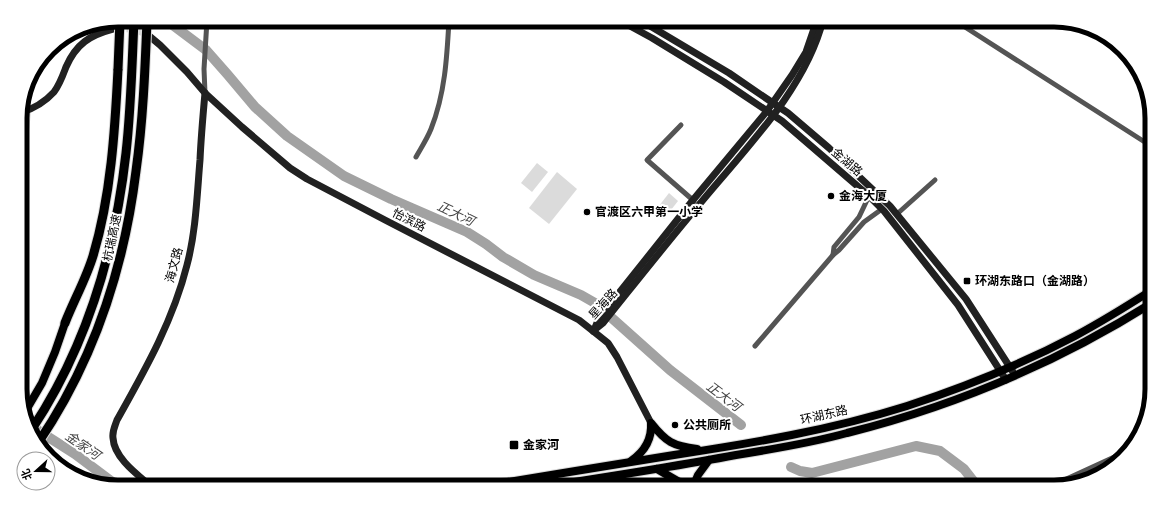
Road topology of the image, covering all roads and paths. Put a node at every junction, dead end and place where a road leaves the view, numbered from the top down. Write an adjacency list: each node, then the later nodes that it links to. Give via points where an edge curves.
1 (120, 27): 29 (highway, bridge, via 115,114 100,227 89,268)
2 (134, 27): 38 (highway, 杭瑞高速, bridge, via 126,154 105,268 77,347)
3 (147, 27): 39 (highway, 杭瑞高速, bridge, via 136,172 117,271 85,359)
4 (207, 27): 13 (street, 海文路)
5 (449, 27): 20 (street, via 443,90 430,130)
6 (632, 27): 16 (street, 金湖路)
7 (652, 27): 14 (street, 金湖路, via 729,73)
8 (815, 27): 14 (street, 星海路, via 806,52)
9 (822, 27): 14 (street, 星海路, via 810,59 797,82)
10 (965, 27): 19 (street)
11 (113, 29): 15 (street, via 82,43 68,62 55,91)
12 (148, 35): 13 (street, 怡滨路)
13 (205, 93): 30 (street, 怡滨路, via 301,175 579,320); 46 (street, 海文路, via 196,209 187,266 165,330 113,429 113,442 118,455)
14 (776, 105): 16 (street, 星海路); 17 (street, 星海路); 25 (street, 金湖路, via 828,148)
15 (27, 111)
16 (767, 111): 17 (street, 金湖路); 23 (street, 星海路)
17 (774, 116): 22 (street, 金湖路); 23 (street, 星海路)
18 (681, 125): 23 (street, via 647,160)
19 (1145, 142)
20 (416, 156)
21 (935, 180): 25 (street)
22 (869, 196): 24 (street, 金湖路); 26 (street, via 859,217 834,247)
23 (696, 202): 30 (street, 星海路)
24 (882, 209): 26 (street, via 864,222); 33 (street, 金湖路, via 958,305)
25 (897, 214): 32 (street, 金湖路, via 966,299)
26 (833, 255): 31 (street)
27 (1145, 294): 32 (main road, 环湖东路, via 1076,336)
28 (1145, 307): 34 (main road, 环湖东路, via 1082,344)
29 (65, 323): 36 (main road, via 42,383)
30 (593, 331): 37 (street, 怡滨路, via 608,343 617,357)
31 (755, 346)
32 (1010, 366): 33 (main road, 环湖东路); 34 (street, 金湖路)
33 (1000, 370): 35 (street, 金湖路); 40 (main road, 环湖东路, via 908,406 844,424)
34 (1015, 376): 35 (main road, 环湖东路)
35 (1006, 380): 42 (main road, 环湖东路, via 912,415 848,433 802,444)
36 (29, 406)
37 (651, 423): 40 (main road, via 662,437 670,442); 43 (main road, via 649,440 637,457)
38 (34, 425)
39 (41, 438)
40 (706, 450): 43 (main road, 环湖东路)
41 (1114, 457): 45 (street)
42 (709, 460): 44 (main road, 环湖东路); 50 (main road)
43 (629, 462): 47 (main road, 环湖东路)
44 (657, 469): 48 (main road, 环湖东路); 49 (main road)
45 (1067, 479)
46 (144, 480)
47 (520, 480)
48 (587, 480)
49 (676, 480)
50 (696, 480)

